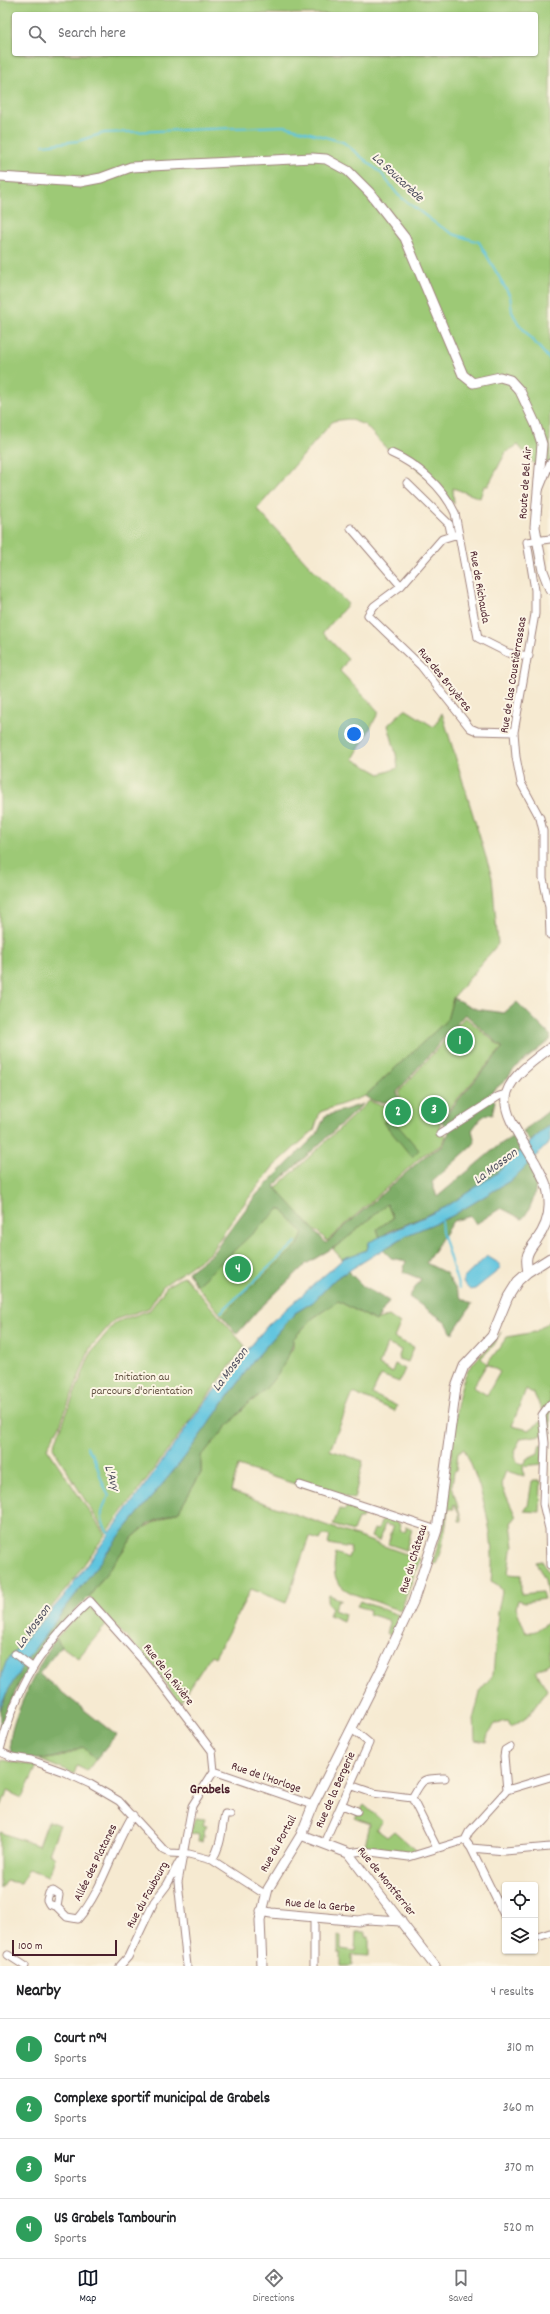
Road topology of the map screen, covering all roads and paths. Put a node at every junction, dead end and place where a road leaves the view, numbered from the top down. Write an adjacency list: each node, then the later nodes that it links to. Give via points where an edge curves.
1 (0, 177): 5 (street, Route de Bel Air, via 80,182 141,166 312,158 337,163 370,193 405,238 463,374 472,383 500,378 510,380 520,391 542,444)
2 (391, 452): 7 (street, Rue de Richauda, via 424,473 450,502 455,513)
3 (550, 463): 5 (street)
4 (407, 482): 7 (street, via 449,524)
5 (537, 493): 9 (street, Route de Bel Air)
6 (351, 528): 10 (street)
7 (455, 534): 10 (street, via 442,539); 12 (street, Rue de Richauda, via 478,638 508,653)
8 (550, 539): 9 (street)
9 (537, 540): 11 (street, Route de Bel Air); 12 (street, Rue de las Coustièrrassas, via 527,542 535,590 535,614)
10 (401, 586): 13 (street, Rue des Bruyères, via 374,606 368,615 421,666 470,728 477,731)
11 (550, 589)
12 (529, 656): 13 (street, Rue de las Coustièrrassas)
13 (514, 732): 14 (street, Rue de las Coustièrrassas, via 521,783 540,818 543,831 544,878)
14 (550, 935)
15 (550, 1048): 16 (street, via 518,1073)
16 (505, 1098): 17 (street, via 499,1096); 19 (street, via 512,1124 540,1172 549,1194 549,1213 544,1228 527,1256)
17 (440, 1134)
18 (550, 1258): 19 (street, Rue du Château)
19 (528, 1272): 22 (street, Rue du Château, via 518,1281 508,1297 492,1336 464,1366 460,1375 454,1401)
20 (550, 1404): 23 (street, via 542,1415 545,1444 543,1504 549,1529)
21 (300, 1485): 22 (street)
22 (437, 1530): 26 (street, Rue du Château, via 413,1602)
23 (550, 1565)
24 (15, 1654): 25 (street)
25 (30, 1665): 28 (street, via 7,1723); 29 (street, Rue de la Rivière, via 62,1626 90,1601 148,1666 212,1751)
26 (352, 1728): 32 (street, Rue de la Bergerie, via 369,1743); 35 (street, Rue du Château)
27 (510, 1746): 33 (street, via 505,1750 504,1756)
28 (0, 1751): 38 (street, via 64,1772 90,1784 119,1801)
29 (214, 1771): 35 (street, Rue de l'Horloge); 47 (street, via 192,1806)
30 (550, 1777): 33 (street)
31 (445, 1778): 34 (street, via 425,1779 420,1782)
32 (350, 1785): 34 (street, via 373,1793); 36 (street, Rue de la Bergerie)
33 (507, 1790): 41 (street, via 469,1832)
34 (412, 1798): 44 (street)
35 (313, 1805): 40 (street, Rue du Portail)
36 (342, 1805): 37 (street); 42 (street, Rue de la Bergerie)
37 (357, 1811)
38 (133, 1815): 47 (street, via 164,1850); 50 (street, Allée des Platanes, via 87,1908 78,1919 67,1917)
39 (230, 1815): 48 (street, via 225,1814 219,1850)
40 (301, 1835): 42 (street, Rue de Montferrier); 49 (street, Rue du Portail, via 281,1865)
41 (465, 1840): 44 (street); 45 (street)
42 (324, 1844): 46 (street, Rue de Montferrier)
43 (550, 1847): 45 (street, via 505,1852)
44 (437, 1848): 46 (street, via 404,1857 363,1851)
45 (471, 1848): 52 (street)
46 (348, 1853): 54 (street, Rue de Montferrier)
47 (182, 1855): 48 (street, via 189,1854); 59 (street, Rue du Faubourg, via 167,1885 154,1902 128,1957); 60 (street, via 178,1882)
48 (212, 1860): 49 (street)
49 (266, 1895): 51 (street, Rue du Portail)
50 (57, 1907)
51 (262, 1911): 53 (street, Rue de la Gerbe); 61 (street, Rue du Portail)
52 (502, 1912)
53 (314, 1917): 54 (street, Rue de la Gerbe); 62 (street)
54 (401, 1921): 63 (street, Rue de Montferrier)
55 (550, 1933): 56 (street)
56 (538, 1937)
57 (8, 1955): 58 (street)
58 (25, 1966)
59 (120, 1966)
60 (187, 1966)
61 (262, 1966)
62 (314, 1966)
63 (435, 1966)

